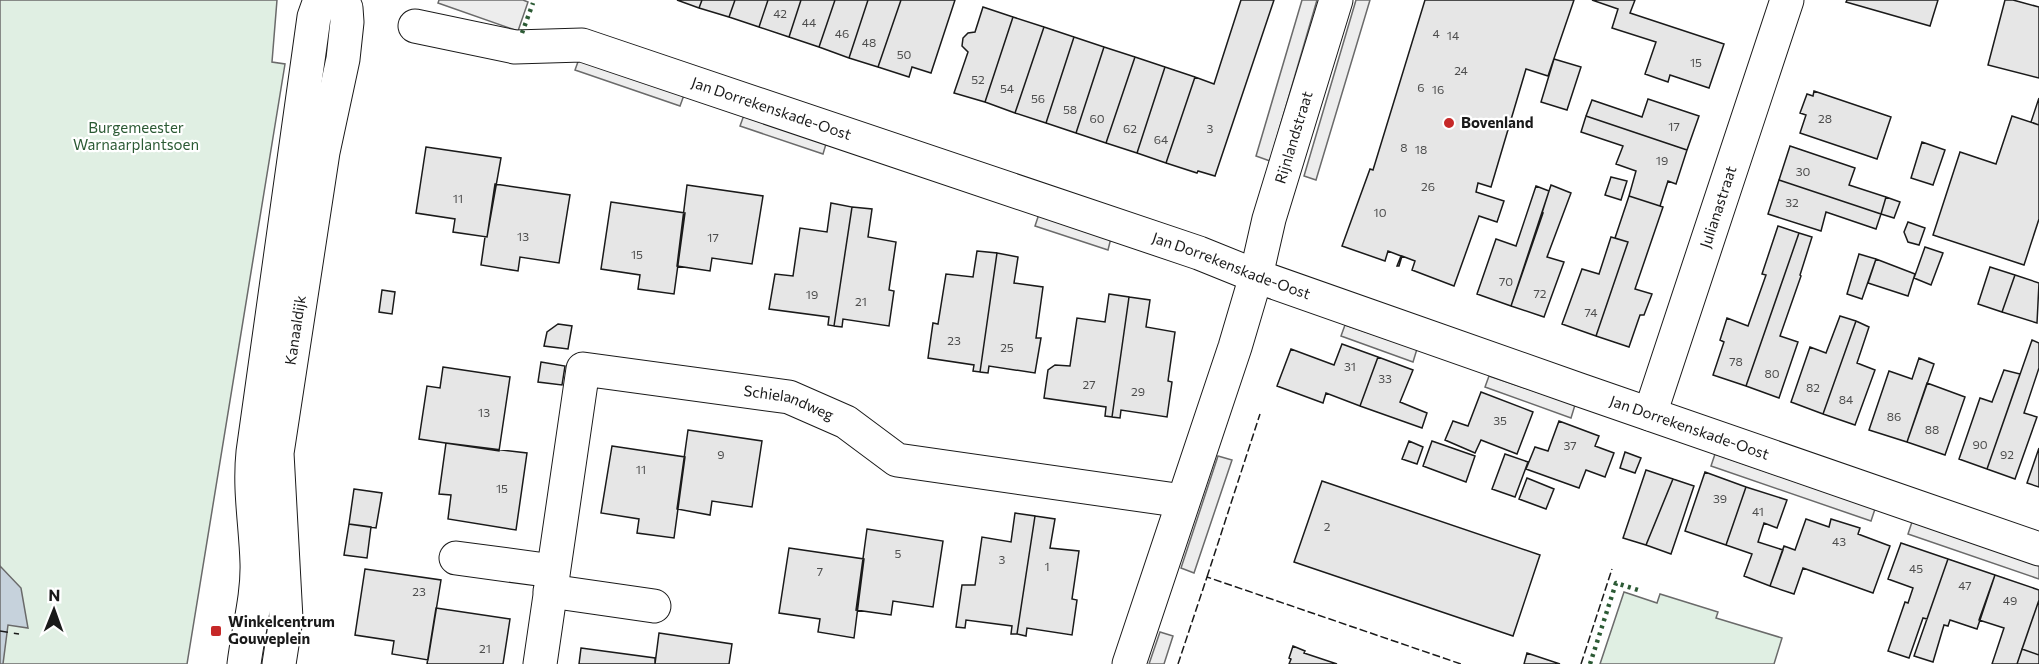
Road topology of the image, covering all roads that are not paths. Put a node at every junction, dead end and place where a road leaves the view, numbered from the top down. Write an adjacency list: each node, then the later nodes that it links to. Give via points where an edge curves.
1 (320, 0): 13 (street, Kanaaldijk, via 311,35 253,452 251,489 257,565)
2 (342, 0): 14 (street, Kanaaldijk, via 347,22 343,59 323,152 277,453 286,619)
3 (1336, 0): 6 (street, Rijnlandstraat, via 1269,219)
4 (1787, 0): 7 (street, Julianastraat)
5 (415, 26): 6 (street, Jan Dorrekenskade-Oost, via 515,47 582,45 1199,253)
6 (1256, 276): 7 (street, Jan Dorrekenskade-Oost); 8 (street)
7 (1650, 414): 9 (street, Jan Dorrekenskade-Oost)
8 (1183, 501): 11 (street, Schielandweg, via 897,460 846,422 789,397 582,369); 16 (street)
9 (2039, 549)
10 (456, 558): 11 (street)
11 (552, 581): 12 (street); 15 (street, Schielandweg)
12 (654, 606)
13 (243, 664)
14 (279, 664)
15 (540, 664)
16 (1129, 664)

